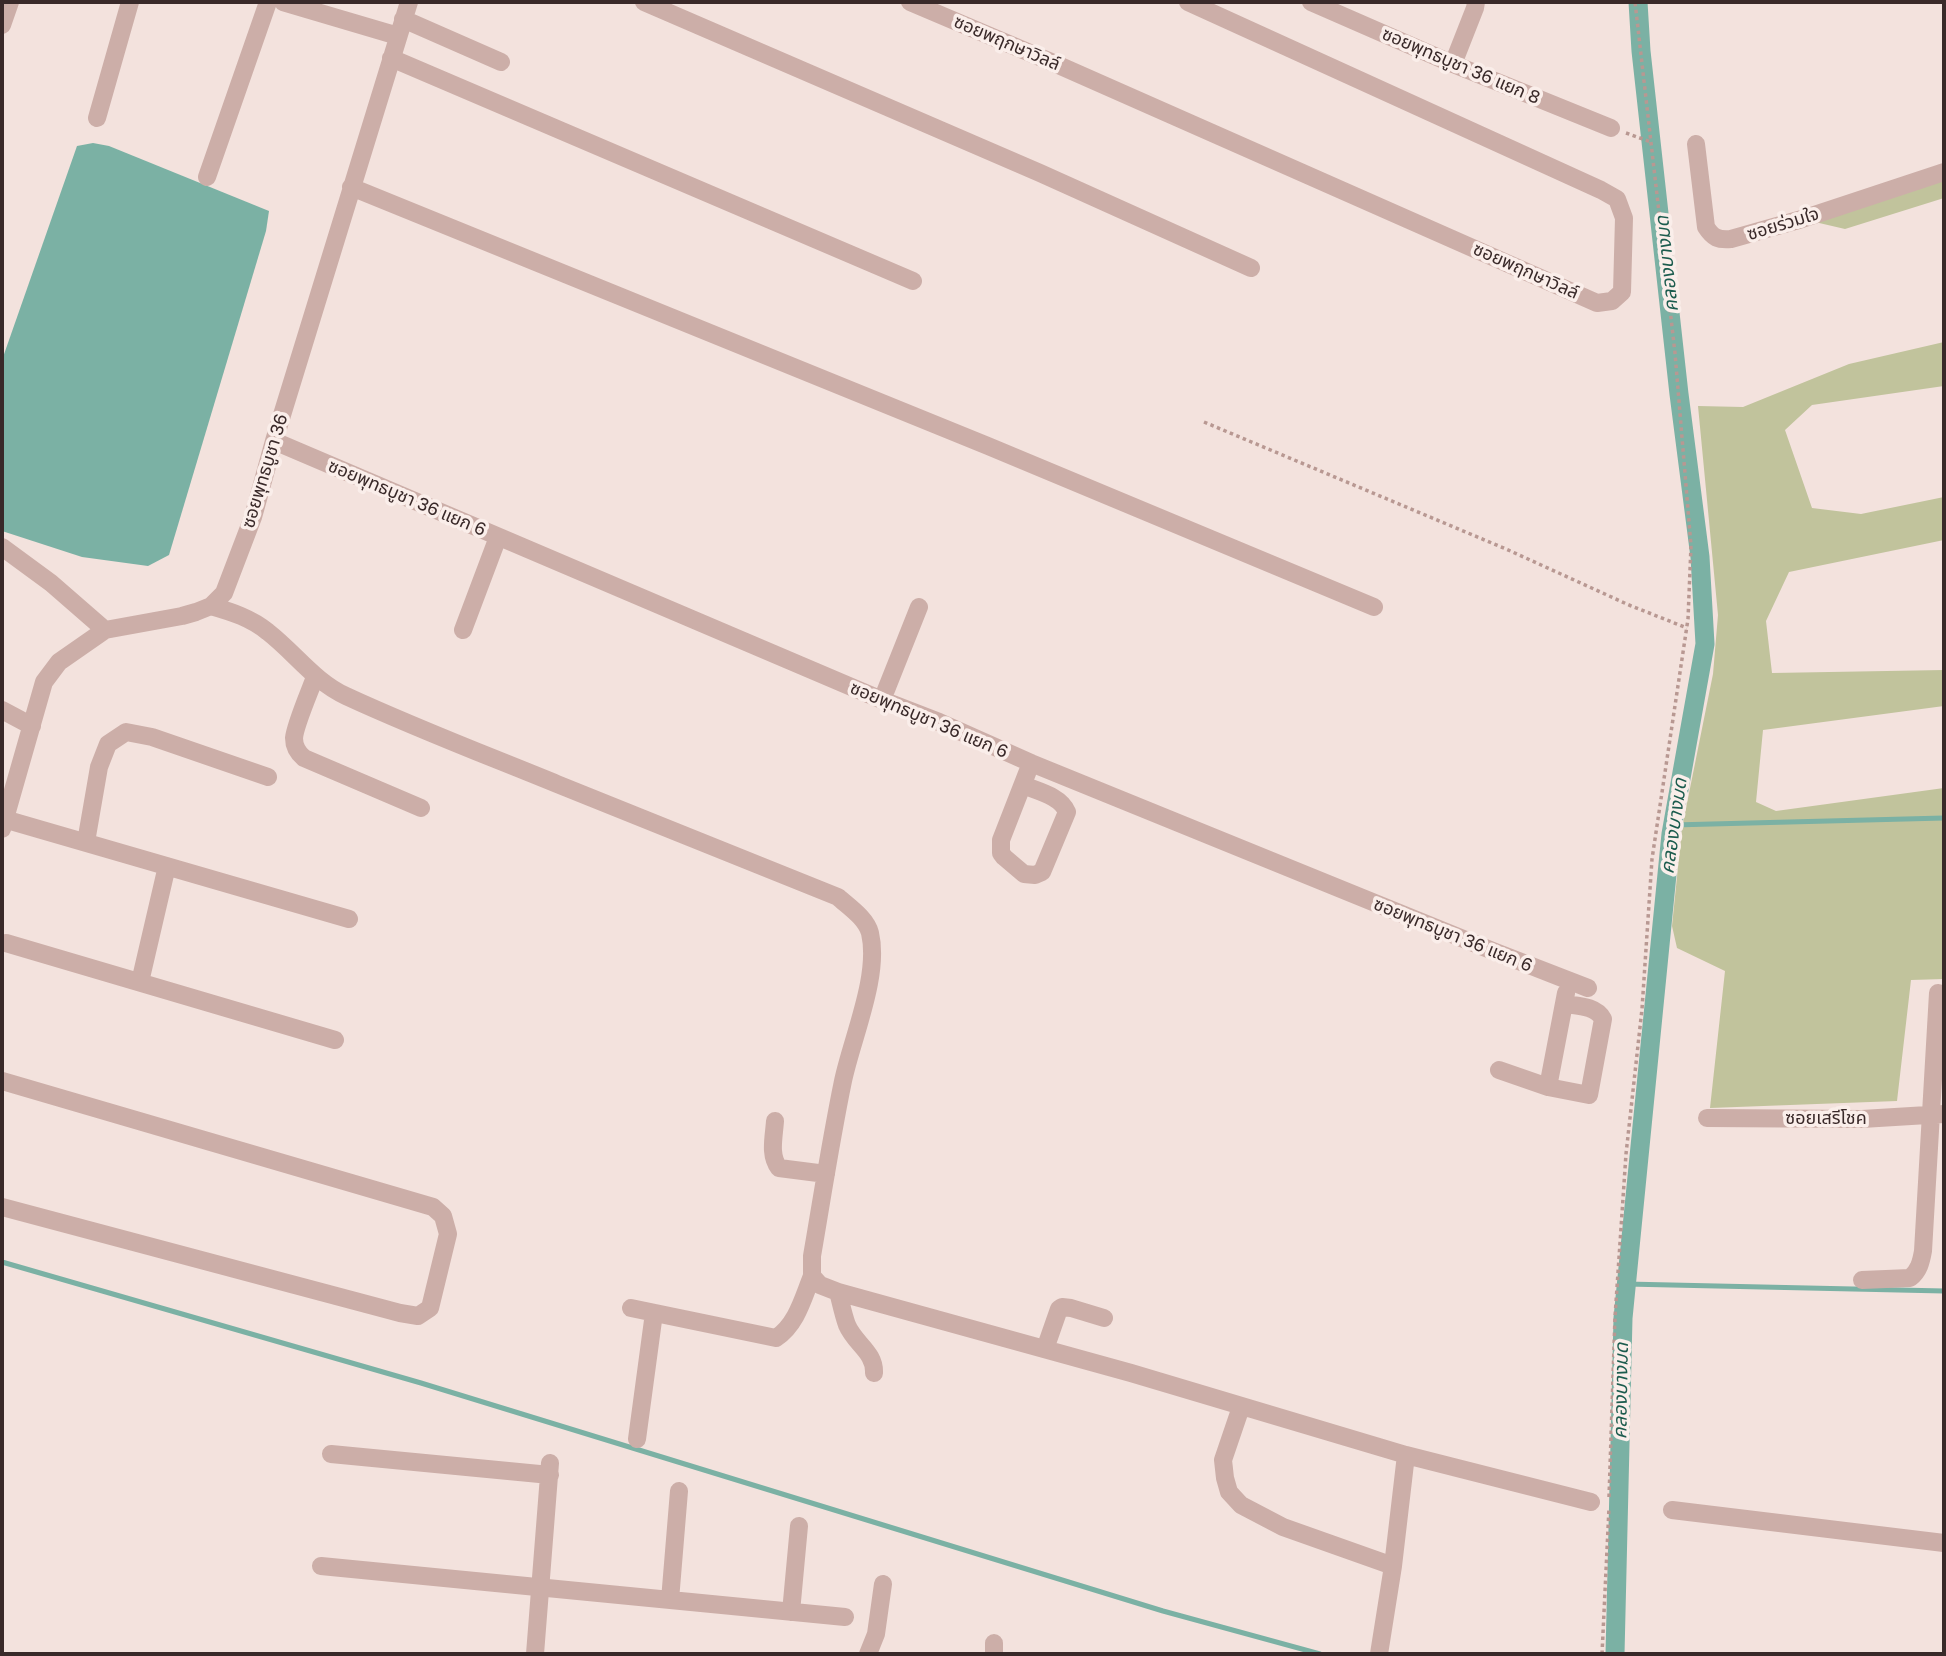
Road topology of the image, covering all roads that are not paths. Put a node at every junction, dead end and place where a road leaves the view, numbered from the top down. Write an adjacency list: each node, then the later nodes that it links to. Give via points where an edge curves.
1 (10, 2): 11 (street)
2 (130, 2): 15 (street)
3 (268, 2): 19 (street)
4 (283, 2): 10 (street)
5 (644, 2): 21 (street)
6 (910, 2): 7 (street, ซอยพฤกษาวิลล์, via 1597,303 1612,301 1622,292 1624,218 1617,199)
7 (1188, 2)
8 (1311, 2): 14 (street, ซอยพุทธบูชา 36 แยก 8)
9 (1476, 2): 14 (street)
10 (403, 19): 12 (street, ซอยพุทธบูชา 36); 13 (street)
11 (2, 25)
12 (391, 58): 20 (street, ซอยพุทธบูชา 36); 22 (street)
13 (501, 62)
14 (1453, 64): 16 (street, ซอยพุทธบูชา 36 แยก 8)
15 (97, 118)
16 (1611, 128)
17 (1696, 144): 18 (street, ซอยร่วมใจ, via 1706,228 1721,240 1802,219)
18 (1944, 172)
19 (207, 177)
20 (351, 187): 23 (street, ซอยพุทธบูชา 36); 28 (street)
21 (1251, 268)
22 (913, 281)
23 (274, 441): 24 (street, ซอยพุทธบูชา 36 แยก 6); 26 (street, ซอยพุทธบูชา 36, via 232,578)
24 (498, 537): 30 (street); 32 (street, ซอยพุทธบูชา 36 แยก 6)
25 (2, 547): 29 (street)
26 (211, 606): 29 (street, via 182,616); 31 (street, via 242,615 267,630)
27 (919, 607): 32 (street)
28 (1374, 607)
29 (105, 629): 34 (street, via 60,662 44,682)
30 (463, 630)
31 (315, 677): 38 (street, via 295,735 299,753); 56 (street, via 344,696 431,733 838,897 856,912 869,930 870,979 843,1079)
32 (882, 700): 35 (street, ซอยพุทธบูชา 36 แยก 6)
33 (2, 710): 34 (street)
34 (32, 726): 39 (street)
35 (1031, 763): 37 (street); 44 (street, ซอยพุทธบูชา 36 แยก 6)
36 (268, 777): 40 (street, via 126,732 108,744 99,767)
37 (1023, 785): 37 (street, via 1001,840 1001,853 1024,874 1035,875 1042,872 1067,811 1059,800)
38 (421, 808)
39 (3, 824): 40 (street)
40 (86, 842): 41 (street)
41 (167, 866): 42 (street); 45 (street)
42 (349, 919)
43 (6, 943): 45 (street)
44 (1568, 979): 46 (street, ซอยพุทธบูชา 36 แยก 6); 48 (street)
45 (139, 982): 49 (street)
46 (1588, 988)
47 (1938, 993): 53 (street)
48 (1565, 1004): 52 (street); 52 (street, via 1593,1010 1603,1018 1589,1095)
49 (335, 1040)
50 (1499, 1070): 52 (street)
51 (2, 1081): 57 (street, via 433,1207 443,1216 448,1234 430,1308 418,1316)
52 (1548, 1087)
53 (1938, 1115): 54 (street, ซอยเสรีโชค); 59 (street, via 1921,1263 1910,1278)
54 (1707, 1118)
55 (775, 1121): 56 (street, via 774,1161 779,1168)
56 (827, 1174): 58 (street)
57 (2, 1207)
58 (812, 1276): 60 (street); 62 (street, via 795,1318 776,1338)
59 (1862, 1280)
60 (838, 1292): 64 (street); 65 (street, via 848,1326 874,1361)
61 (631, 1308): 62 (street)
62 (654, 1313): 67 (street)
63 (1104, 1318): 64 (street, via 1062,1307)
64 (1045, 1349): 66 (street)
65 (874, 1373)
66 (1241, 1406): 69 (street); 76 (street, via 1223,1460 1229,1492 1241,1505 1283,1527)
67 (637, 1440)
68 (331, 1454): 78 (street, via 550,1469)
69 (1406, 1455): 71 (street); 76 (street)
70 (679, 1491): 79 (street)
71 (1591, 1502)
72 (1672, 1510): 74 (street)
73 (799, 1526): 80 (street)
74 (1944, 1543)
75 (321, 1566): 78 (street)
76 (1393, 1566): 84 (street)
77 (883, 1584): 83 (street, via 876,1634)
78 (541, 1588): 79 (street); 82 (street)
79 (670, 1600): 80 (street)
80 (791, 1612): 81 (street)
81 (845, 1617)
82 (535, 1654)
83 (868, 1654)
84 (1379, 1654)

